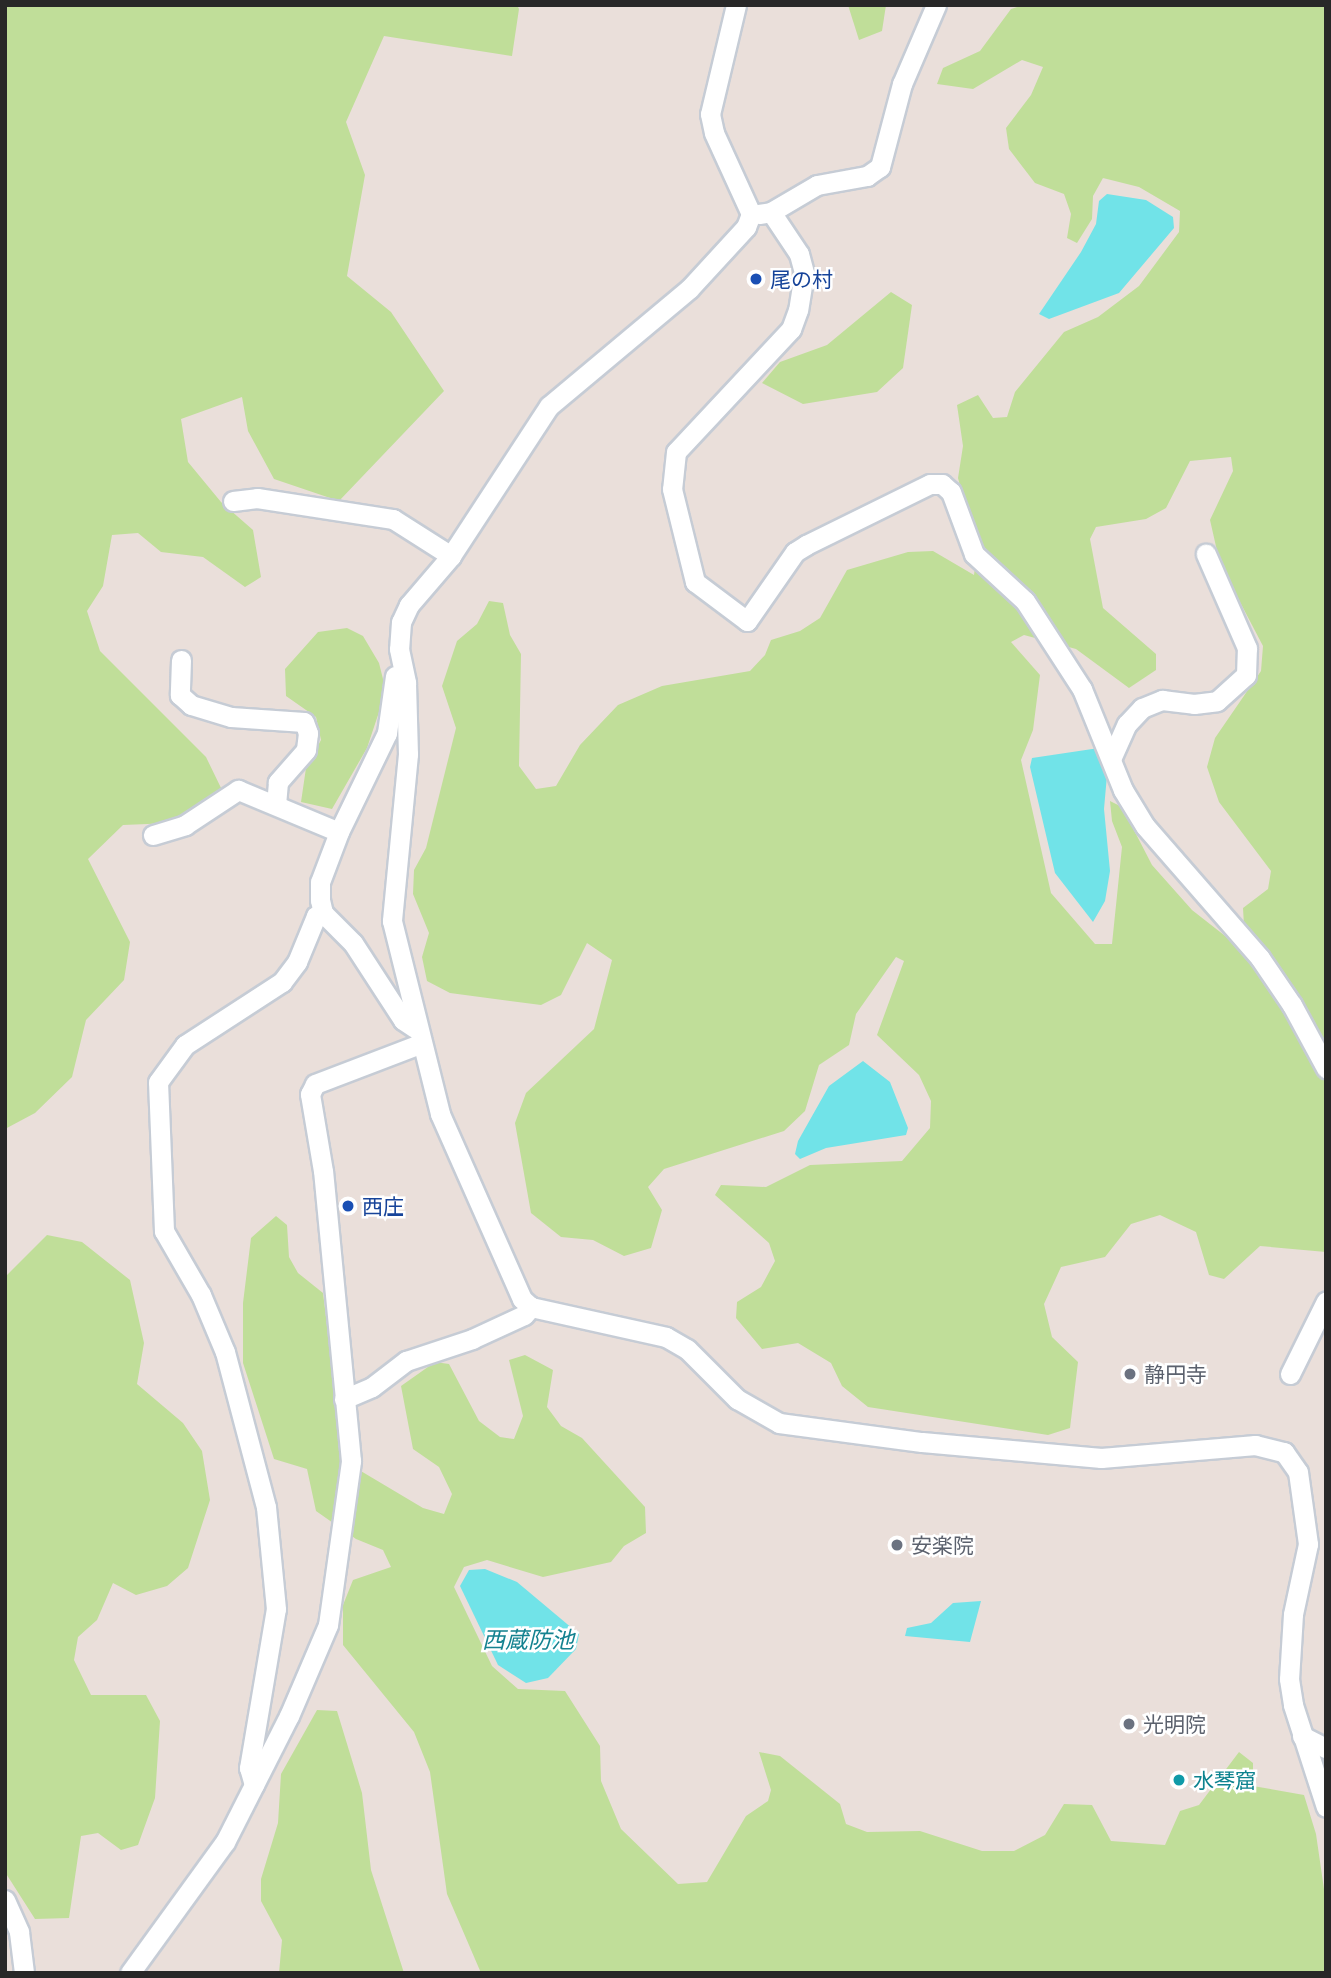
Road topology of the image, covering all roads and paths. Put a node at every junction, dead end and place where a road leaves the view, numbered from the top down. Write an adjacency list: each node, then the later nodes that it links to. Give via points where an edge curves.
1 (736, 5): 4 (street, via 710,114 714,134)
2 (936, 5): 3 (street, via 902,84 880,167 867,176 817,185)
3 (771, 212): 4 (street); 10 (street, via 800,254 804,273 798,310 791,328 676,452 673,489 695,582 747,621 795,552 930,484 942,484 951,492 974,554 1013,587 1056,645 1082,689)
4 (751, 214): 7 (street, via 746,227 689,289 549,406)
5 (233, 501): 7 (street, via 257,498 393,519)
6 (1206, 554): 10 (street, via 1247,648 1246,675 1217,701 1162,700 1142,708 1127,724)
7 (452, 556): 9 (street, via 401,622)
8 (181, 660): 11 (street, via 180,695 191,705 231,717 304,722 309,733 306,750 278,782)
9 (402, 664): 12 (street, via 396,670 380,754); 15 (street, via 408,754 392,921)
10 (1112, 757): 16 (street, via 1122,789 1145,826 1260,958 1293,1005)
11 (276, 804): 12 (street); 13 (street, via 238,790 185,825)
12 (338, 832): 14 (street, via 320,883)
13 (153, 835)
14 (323, 913): 15 (street, via 353,943); 23 (street, via 316,916 297,962 282,982 185,1045 158,1082 163,1231 201,1295 225,1352 266,1507 276,1609 249,1768)
15 (417, 1036): 18 (street, via 440,1114 509,1275); 20 (street, via 315,1084 310,1094 323,1171)
16 (1326, 1068)
17 (1326, 1301): 19 (street)
18 (531, 1307): 20 (street, via 524,1315 472,1339 406,1361 372,1387); 21 (street, via 666,1337 687,1349 756,1413 803,1430 1101,1458 1255,1445 1284,1452 1298,1472 1307,1535 1289,1647 1293,1705)
19 (1290, 1374)
20 (344, 1399): 23 (street, via 350,1479 328,1625 320,1651)
21 (1302, 1736): 22 (street); 24 (street)
22 (1326, 1748)
23 (254, 1785): 27 (street, via 225,1842)
24 (1326, 1807)
25 (5, 1900): 26 (street, via 19,1932)
26 (24, 1973)
27 (130, 1973)

